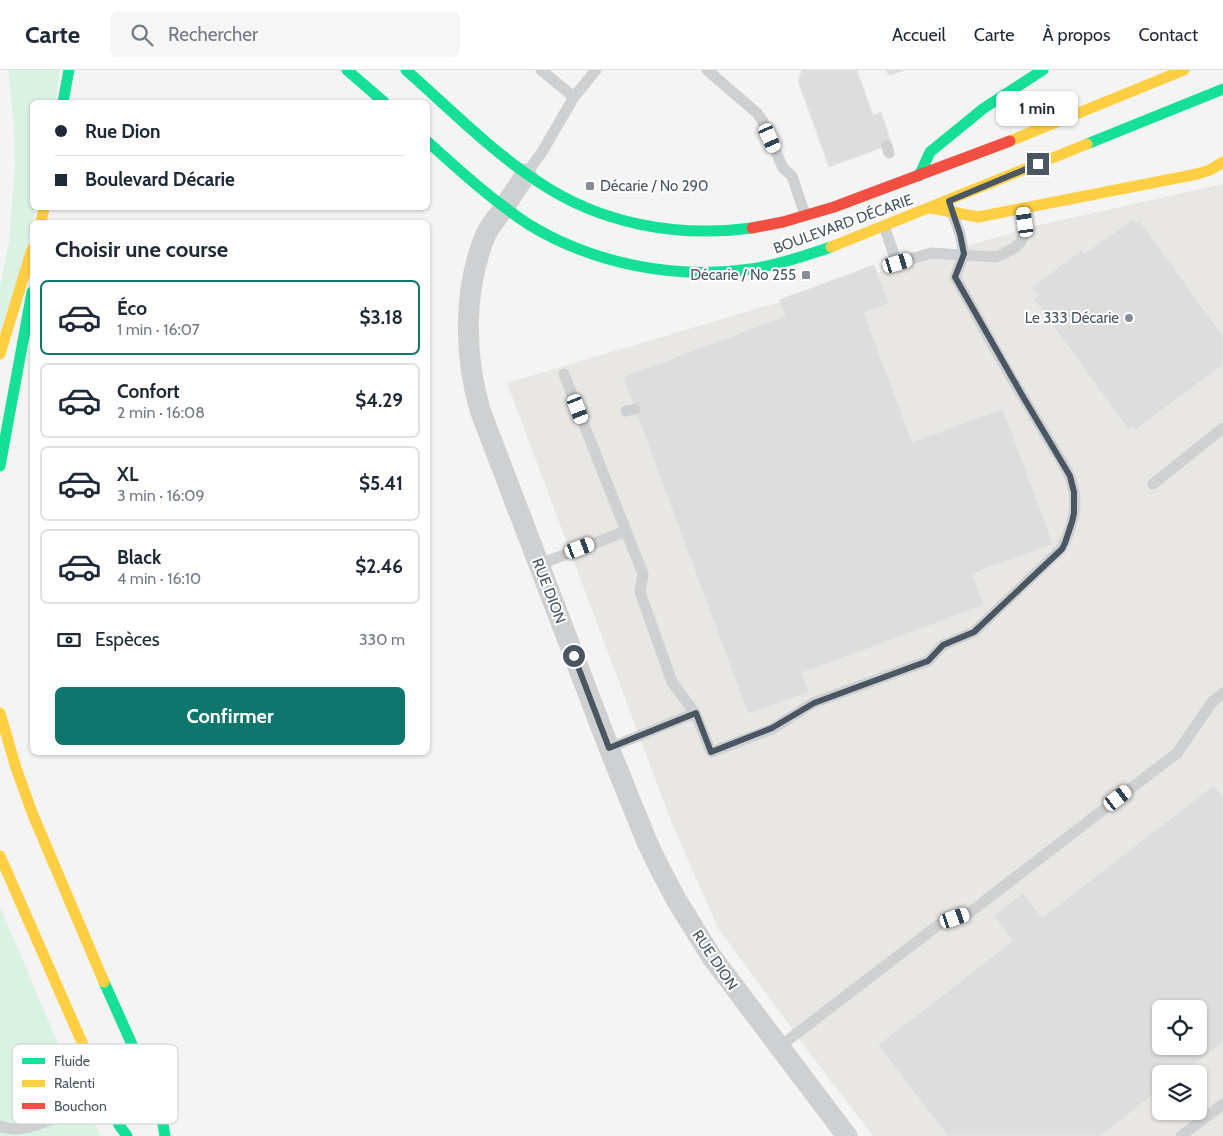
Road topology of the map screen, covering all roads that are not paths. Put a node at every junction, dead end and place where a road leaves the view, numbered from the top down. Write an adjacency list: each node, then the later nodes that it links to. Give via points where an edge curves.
1 (69, 70): 11 (main road)
2 (347, 70): 12 (main road)
3 (406, 70): 15 (main road, BOULEVARD DÉCARIE)
4 (541, 70): 10 (lane)
5 (596, 70): 10 (lane)
6 (707, 70): 22 (lane, via 757,113 783,168 792,176)
7 (1043, 70): 16 (main road, via 984,108 930,152)
8 (1184, 70): 16 (main road, BOULEVARD DÉCARIE)
9 (1223, 88): 17 (main road, BOULEVARD DÉCARIE)
10 (574, 97): 15 (lane)
11 (63, 100)
12 (382, 100)
13 (430, 144): 18 (main road, BOULEVARD DÉCARIE)
14 (1223, 162): 20 (main road, via 1197,174)
15 (526, 174): 18 (street, RUE DION); 22 (main road, BOULEVARD DÉCARIE, via 556,194 587,208 656,228 721,232)
16 (919, 176): 22 (main road, BOULEVARD DÉCARIE)
17 (949, 201): 19 (main road, BOULEVARD DÉCARIE); 21 (lane)
18 (505, 206): 23 (main road, BOULEVARD DÉCARIE, via 544,232 592,253 630,264 694,272 754,269 780,263); 33 (street, RUE DION, via 487,233 475,271 468,332 471,370 480,410)
19 (930, 208): 21 (main road); 23 (main road, BOULEVARD DÉCARIE)
20 (1023, 209): 21 (main road, via 978,217); 24 (lane, via 1025,233 1014,248 996,257)
21 (953, 212): 24 (lane)
22 (805, 216)
23 (884, 226): 24 (lane, via 898,263 931,253)
24 (964, 254): 36 (lane, via 955,277 1065,466 1072,484 1075,501 1072,522 1062,549 974,632 943,645 928,661 814,703 772,728 711,752)
25 (30, 256): 27 (main road)
26 (30, 303): 30 (main road)
27 (0, 354)
28 (564, 374): 32 (lane)
29 (1223, 428): 31 (lane)
30 (0, 466)
31 (1154, 484)
32 (626, 531): 33 (lane); 36 (lane, via 642,574 640,592 672,682)
33 (538, 565): 37 (street, RUE DION)
34 (1223, 693): 41 (lane, via 1213,701 1177,752 969,913 941,923)
35 (0, 713): 40 (main road, via 33,815)
36 (696, 713): 37 (lane)
37 (609, 748): 41 (street, RUE DION, via 646,842 677,901 711,956)
38 (0, 856): 39 (main road)
39 (83, 1044)
40 (131, 1044)
41 (779, 1047): 47 (street, RUE DION)
42 (1223, 1104): 48 (lane)
43 (38, 1124): 45 (lane, via 24,1130)
44 (119, 1124): 46 (main road)
45 (0, 1126)
46 (126, 1136)
47 (847, 1136)
48 (1181, 1136)

